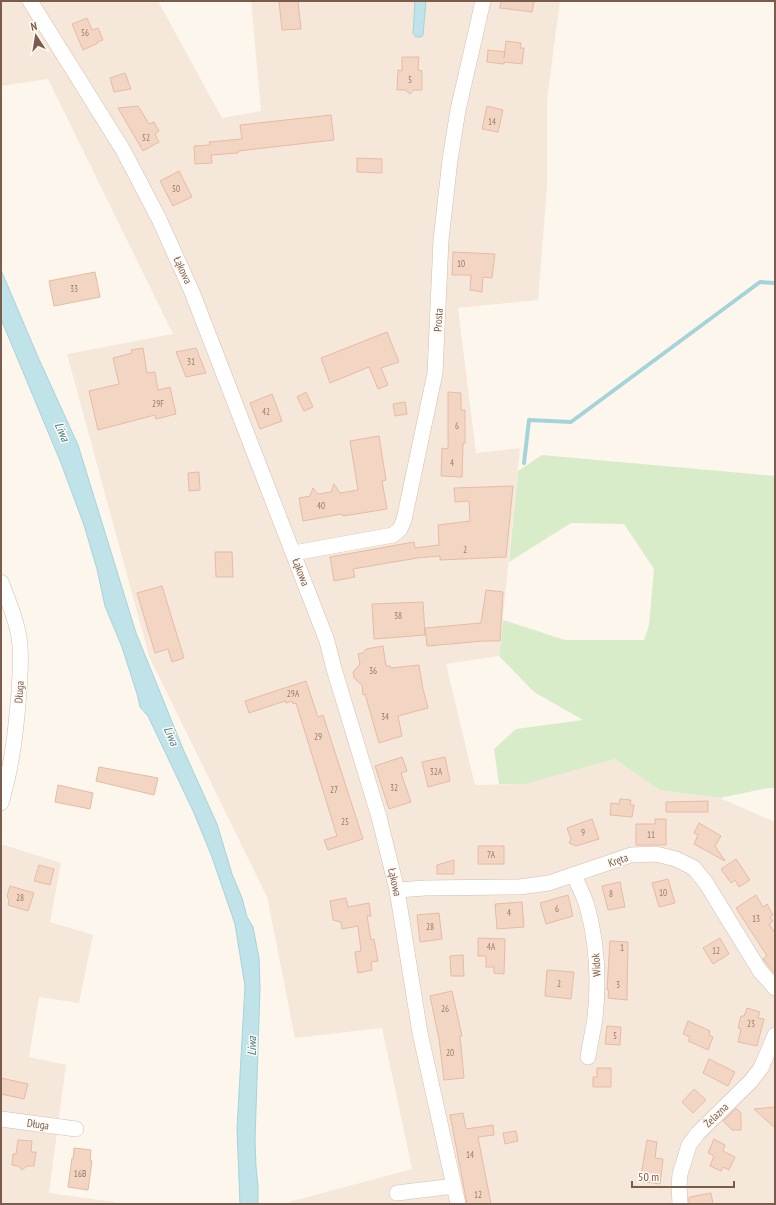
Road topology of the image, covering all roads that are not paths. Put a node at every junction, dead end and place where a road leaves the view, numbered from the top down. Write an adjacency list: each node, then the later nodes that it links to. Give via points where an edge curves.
1 (30, 1): 3 (street, Łąkowa, via 123,150 159,219 192,292)
2 (483, 1): 3 (street, Prosta, via 458,110 450,160 441,240 435,373 404,520 400,529 393,535)
3 (294, 553): 7 (street, Łąkowa, via 327,641 379,817)
4 (1, 582): 5 (street, Długa, via 20,638 15,739)
5 (1, 803)
6 (574, 875): 7 (street, Kręta, via 549,883 519,887); 8 (street, Kręta, via 631,855 656,854 676,859 694,868 706,883 760,971); 10 (street, Widok, via 586,905 597,971 595,1020)
7 (397, 890): 13 (street, Łąkowa, via 420,1033)
8 (775, 988)
9 (775, 1035): 16 (street, Żelazna, via 761,1068 751,1081 689,1145 678,1186)
10 (588, 1057)
11 (1, 1119): 12 (street, Długa)
12 (76, 1129)
13 (454, 1186): 14 (street); 15 (street, Łąkowa)
14 (397, 1193)
15 (458, 1204)
16 (680, 1204)

